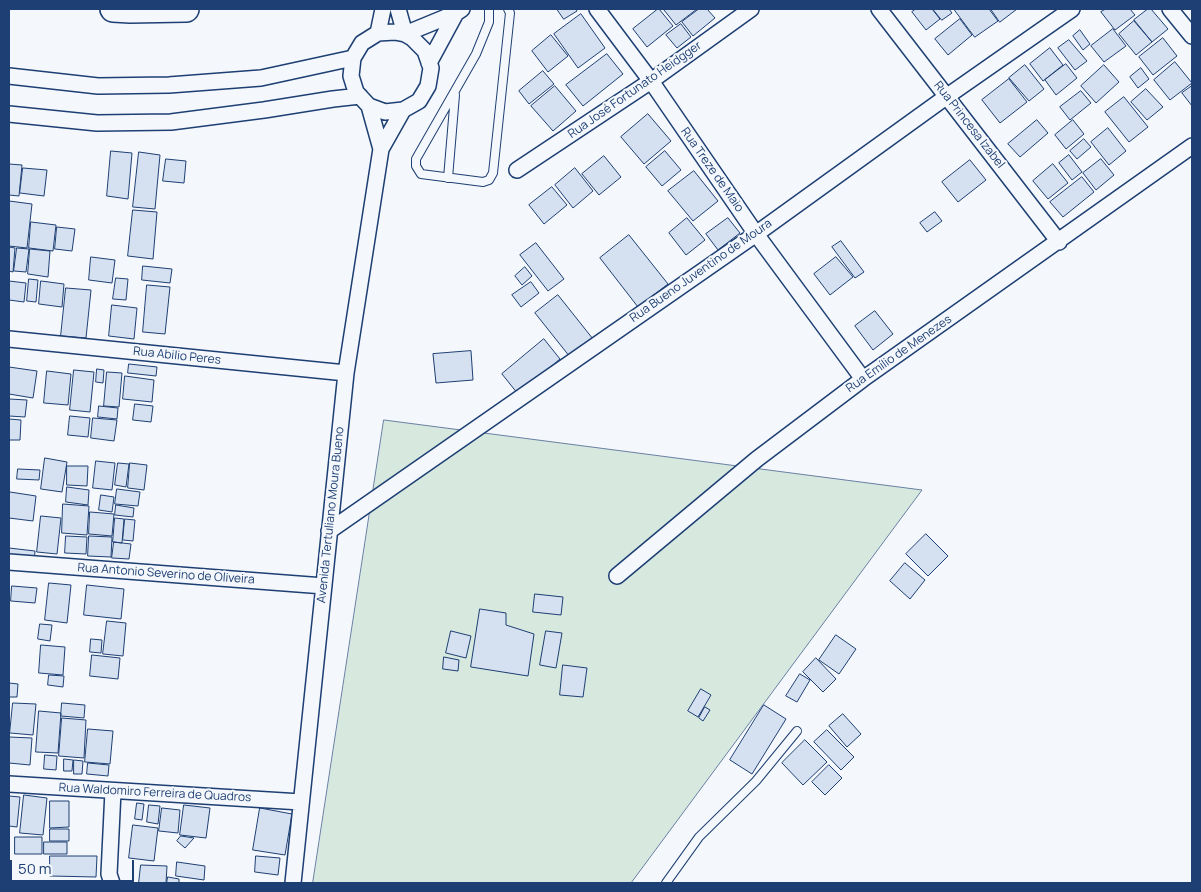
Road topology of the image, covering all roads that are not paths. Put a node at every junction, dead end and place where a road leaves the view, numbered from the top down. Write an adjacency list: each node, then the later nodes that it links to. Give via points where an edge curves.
1 (124, 9): 2 (highway)
2 (186, 9)
3 (383, 9): 13 (street)
4 (398, 9): 14 (street)
5 (490, 9): 20 (lane, via 490,22)
6 (508, 9): 28 (lane, via 493,174 483,182)
7 (597, 9): 19 (street, Rua Treze de Maio)
8 (751, 9): 19 (street, Rua José Fortunato Heidgger)
9 (879, 9): 21 (street, Rua Princesa Izabel)
10 (1072, 9): 21 (street, Rua Bueno Juventino de Moura)
11 (1170, 9): 15 (street)
12 (459, 11): 14 (street); 17 (street)
13 (378, 33): 14 (street); 16 (street, via 362,43)
14 (405, 34): 17 (street, via 425,51)
15 (1192, 36)
16 (353, 58): 18 (street, via 261,78 168,85 98,86); 22 (street, via 350,76 356,92)
17 (429, 63): 23 (street, via 428,86 419,101)
18 (9, 76)
19 (651, 82): 27 (street, Rua José Fortunato Heidgger); 29 (street, Rua Treze de Maio)
20 (455, 92): 28 (lane); 28 (lane, via 416,159 421,174)
21 (946, 97): 29 (street, Rua Bueno Juventino de Moura); 30 (street, Rua Princesa Izabel)
22 (364, 101): 23 (street, via 386,112); 24 (street, via 333,99 171,122 97,123); 26 (street, Avenida Tertuliano Moura Bueno)
23 (403, 110): 26 (street, Avenida Tertuliano Moura Bueno)
24 (9, 114)
25 (1192, 146): 30 (street, Rua Emílio de Menezes)
26 (381, 149): 32 (street, Avenida Tertuliano Moura Bueno)
27 (517, 170)
28 (448, 178)
29 (756, 234): 33 (street, Rua Treze de Maio); 34 (street, Rua Bueno Juventino de Moura)
30 (1059, 242): 33 (street, Rua Emílio de Menezes)
31 (9, 339): 32 (street, Rua Abilio Peres)
32 (346, 373): 34 (street, Avenida Tertuliano Moura Bueno)
33 (863, 379): 36 (street, Rua Emílio de Menezes, via 756,459)
34 (329, 531): 37 (street, Avenida Tertuliano Moura Bueno)
35 (9, 562): 37 (street, Rua Antonio Severino de Oliveira)
36 (617, 576)
37 (324, 586): 41 (street, Avenida Tertuliano Moura Bueno)
38 (798, 731): 44 (lane, via 756,781 699,837)
39 (9, 784): 40 (street, Rua Waldomiro Ferreira de Quadros)
40 (113, 791): 41 (street, Rua Waldomiro Ferreira de Quadros); 42 (street, via 109,874)
41 (301, 802): 43 (street, Avenida Tertuliano Moura Bueno)
42 (112, 883)
43 (293, 883)
44 (666, 883)

